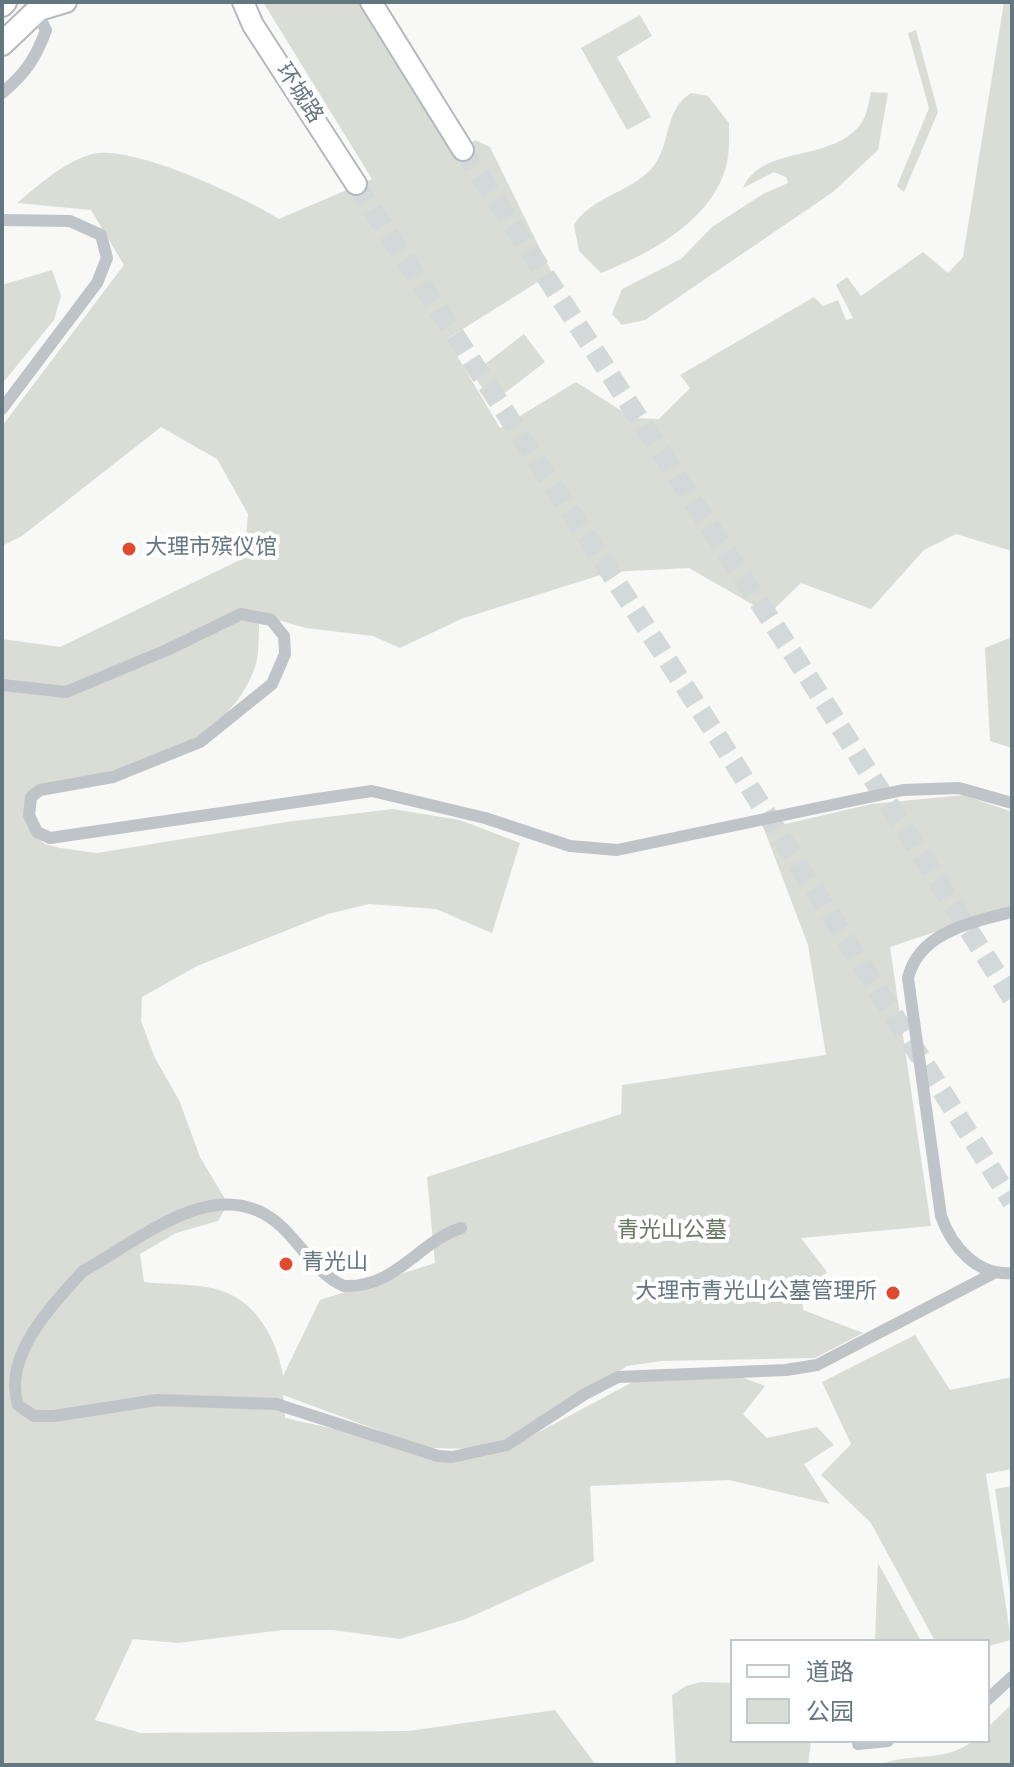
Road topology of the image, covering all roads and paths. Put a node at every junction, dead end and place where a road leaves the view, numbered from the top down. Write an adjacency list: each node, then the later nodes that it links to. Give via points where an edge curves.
1 (66, 2): 5 (main road)
2 (234, 2): 6 (main road)
3 (243, 2): 6 (main road, 环城路)
4 (371, 2): 9 (main road)
5 (41, 7): 7 (highway); 8 (street, via 46,30 39,50)
6 (253, 25): 10 (main road, 环城路)
7 (2, 44)
8 (2, 93)
9 (463, 150)
10 (356, 184)
11 (2, 220): 12 (street, via 86,225 101,235 107,258 97,283)
12 (2, 409)
13 (2, 685): 14 (street, via 66,692 241,614 271,620 284,636 285,654 272,684 213,734 131,772 40,790 31,797 29,815 37,832 50,838 372,791 485,818 570,846 617,850 903,790 959,788)
14 (1012, 803)
15 (1012, 912): 17 (street, via 941,935 920,954 908,978 941,1216 972,1262)
16 (461, 1228): 17 (street, via 431,1241 405,1267 344,1286 279,1224 255,1210 220,1203 189,1210 83,1271 73,1282 24,1350 15,1378 18,1405 34,1416 54,1416 157,1400 276,1404 438,1456 471,1456 525,1437 618,1377 817,1365)
17 (994, 1273): 18 (street)
18 (1012, 1273)
19 (1012, 1677): 20 (street)
20 (990, 1697)
21 (868, 1743): 22 (street)
22 (858, 1744)

